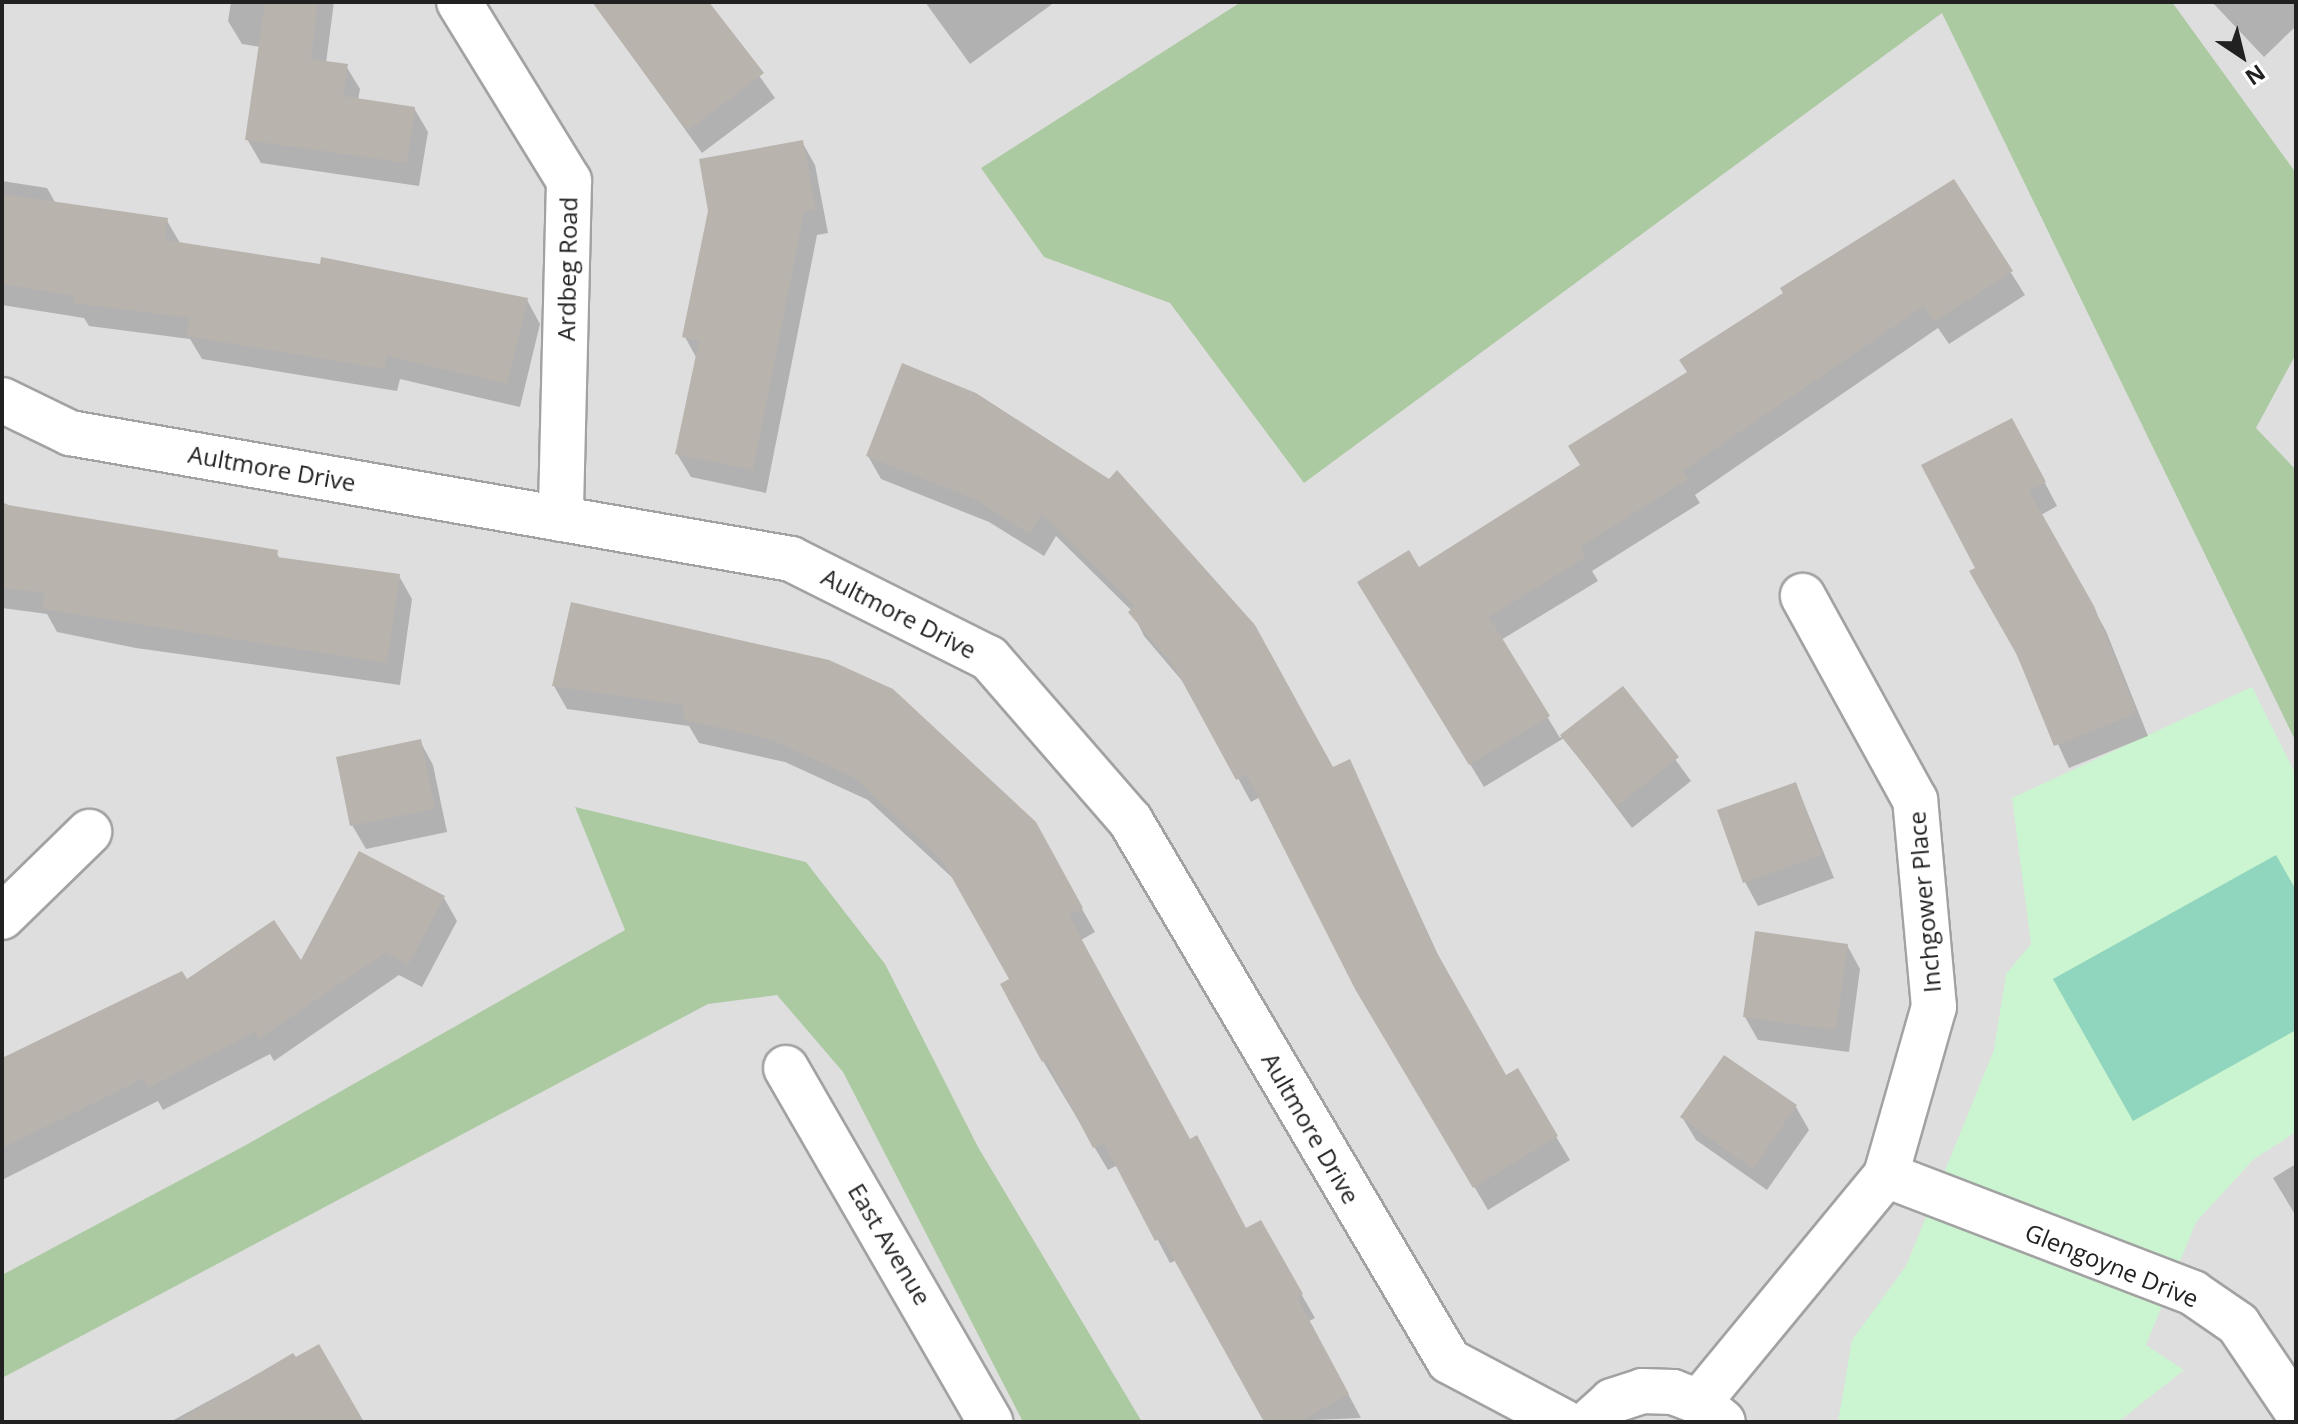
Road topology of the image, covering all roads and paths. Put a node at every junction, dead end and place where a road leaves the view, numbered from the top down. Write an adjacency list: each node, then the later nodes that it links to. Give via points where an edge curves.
1 (459, 2): 3 (street, Ardbeg Road, via 569,181)
2 (2, 400): 3 (street, Aultmore Drive, via 70,433)
3 (561, 519): 12 (street, Aultmore Drive, via 791,559 989,658 1130,820 1449,1361)
4 (1803, 596): 8 (street, Inchgower Place, via 1915,800 1934,1007)
5 (89, 832): 6 (street)
6 (2, 917)
7 (786, 1068): 11 (street, East Avenue)
8 (1886, 1175): 9 (street, Glengoyne Drive, via 2193,1293 2238,1324); 10 (street, Inchgower Place)
9 (2296, 1410)
10 (1711, 1412): 13 (street, via 1673,1392 1642,1391 1612,1401)
11 (990, 1422)
12 (1564, 1422)
13 (1589, 1422)

